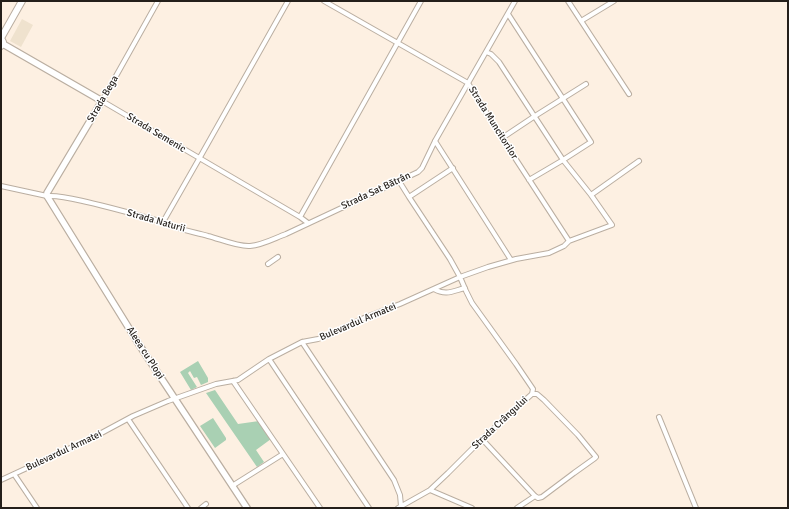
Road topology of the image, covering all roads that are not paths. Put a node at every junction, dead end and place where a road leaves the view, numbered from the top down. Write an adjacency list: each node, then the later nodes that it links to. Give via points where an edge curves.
1 (22, 1): 11 (main road)
2 (158, 1): 18 (street, Strada Bega)
3 (288, 1): 22 (street)
4 (324, 1): 12 (street, Strada Muncitorilor)
5 (421, 1): 12 (street)
6 (515, 1): 9 (street, Strada Sat Bătrân)
7 (568, 1): 10 (street)
8 (614, 1): 10 (street)
9 (508, 14): 13 (street, Strada Sat Bătrân); 17 (street)
10 (581, 21): 16 (street)
11 (2, 43): 18 (street, Strada Semenic)
12 (397, 43): 14 (street, Strada Muncitorilor); 32 (street)
13 (486, 52): 14 (street, Strada Sat Bătrân); 19 (street, via 499,62)
14 (468, 83): 20 (street, Strada Muncitorilor); 21 (street, Strada Sat Bătrân)
15 (586, 84): 17 (street)
16 (629, 94)
17 (563, 99): 19 (street); 23 (street, via 591,142)
18 (102, 101): 22 (street, Strada Semenic); 30 (street, Strada Bega)
19 (535, 116): 20 (street); 23 (street)
20 (502, 138): 26 (street, Strada Muncitorilor)
21 (435, 141): 25 (street); 27 (street, Strada Sat Bătrân, via 422,168)
22 (199, 159): 32 (street, Strada Semenic); 33 (street)
23 (563, 160): 26 (street); 29 (street)
24 (639, 162): 29 (street)
25 (453, 168): 31 (street); 37 (street)
26 (529, 180): 35 (street, Strada Muncitorilor)
27 (399, 181): 31 (street); 34 (street, Strada Sat Bătrân)
28 (1, 186): 30 (street, Strada Naturii)
29 (591, 195): 35 (street, Bulevardul Armatei, via 612,225)
30 (47, 196): 33 (street, Strada Naturii, via 68,198); 46 (street, Aleea cu Plopi)
31 (409, 197): 39 (street)
32 (300, 217): 34 (street, Strada Semenic)
33 (163, 222): 34 (street, Strada Naturii, via 249,246 286,234)
34 (308, 223)
35 (569, 241): 37 (street, Bulevardul Armatei, via 548,254)
36 (278, 257): 38 (street)
37 (511, 260): 39 (street, Bulevardul Armatei)
38 (268, 264)
39 (460, 277): 40 (street); 41 (street, Bulevardul Armatei)
40 (465, 288): 41 (street, via 447,293); 45 (street, via 472,302 533,389)
41 (434, 289): 42 (street, Bulevardul Armatei, via 327,336)
42 (302, 342): 43 (street, Bulevardul Armatei); 57 (street, via 394,480 400,495)
43 (269, 359): 44 (street, Bulevardul Armatei); 63 (street)
44 (233, 381): 46 (street, Bulevardul Armatei, via 216,384); 50 (street)
45 (532, 394): 49 (street, Strada Crângului); 55 (street, Strada Crângului, via 537,394 544,400 596,457 542,497)
46 (175, 399): 48 (street, Bulevardul Armatei); 53 (street, Aleea cu Plopi)
47 (659, 417): 66 (street)
48 (128, 419): 51 (street, Bulevardul Armatei); 59 (street)
49 (482, 439): 54 (street, Strada Crângului); 55 (street)
50 (283, 454): 53 (street); 62 (street)
51 (14, 474): 52 (street, Bulevardul Armatei); 58 (street)
52 (1, 480)
53 (232, 486): 61 (street, Aleea cu Plopi)
54 (430, 490): 57 (street, Strada Crângului); 64 (street)
55 (535, 496): 65 (street)
56 (206, 504): 60 (street)
57 (401, 507)
58 (37, 508)
59 (188, 508)
60 (201, 508)
61 (247, 508)
62 (320, 508)
63 (369, 508)
64 (472, 508)
65 (517, 508)
66 (696, 508)

